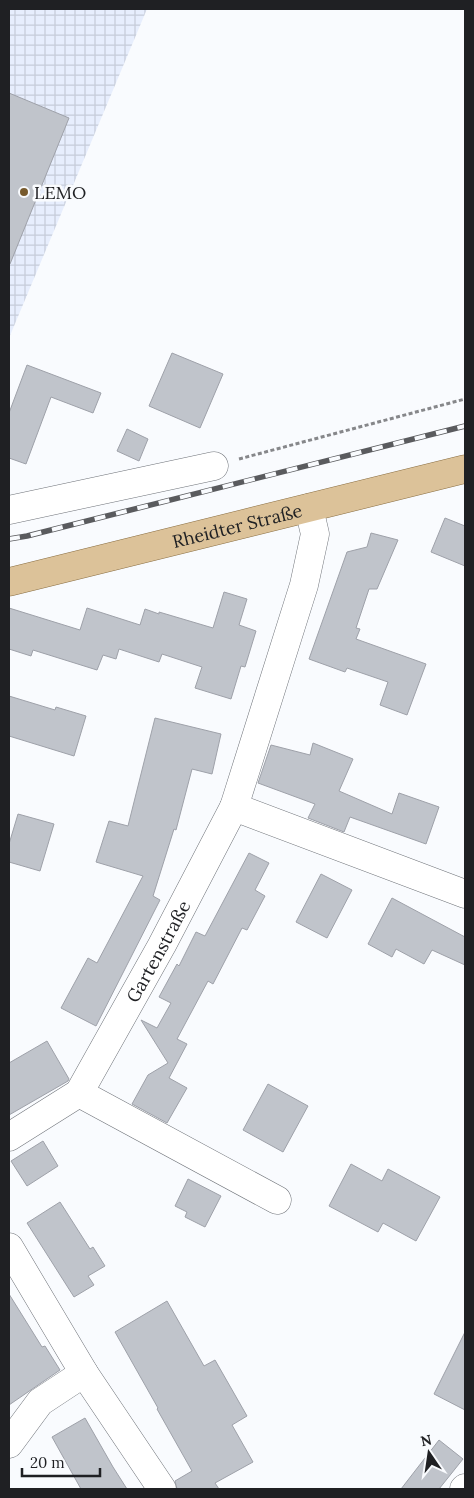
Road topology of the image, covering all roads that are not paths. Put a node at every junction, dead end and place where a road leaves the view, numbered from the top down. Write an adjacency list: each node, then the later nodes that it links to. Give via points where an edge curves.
1 (214, 466): 4 (street)
2 (465, 469): 3 (main road, Rheidter Straße)
3 (309, 508): 5 (main road, Rheidter Straße); 6 (street, Gartenstraße, via 315,534 304,585)
4 (9, 510)
5 (9, 582)
6 (234, 807): 7 (street); 8 (street, Gartenstraße)
7 (465, 894)
8 (79, 1093): 9 (street, Gartenstraße); 10 (street)
9 (9, 1137)
10 (277, 1200)
11 (9, 1247): 12 (street)
12 (84, 1373): 13 (street, via 40,1402); 14 (street)
13 (9, 1444)
14 (162, 1489)

